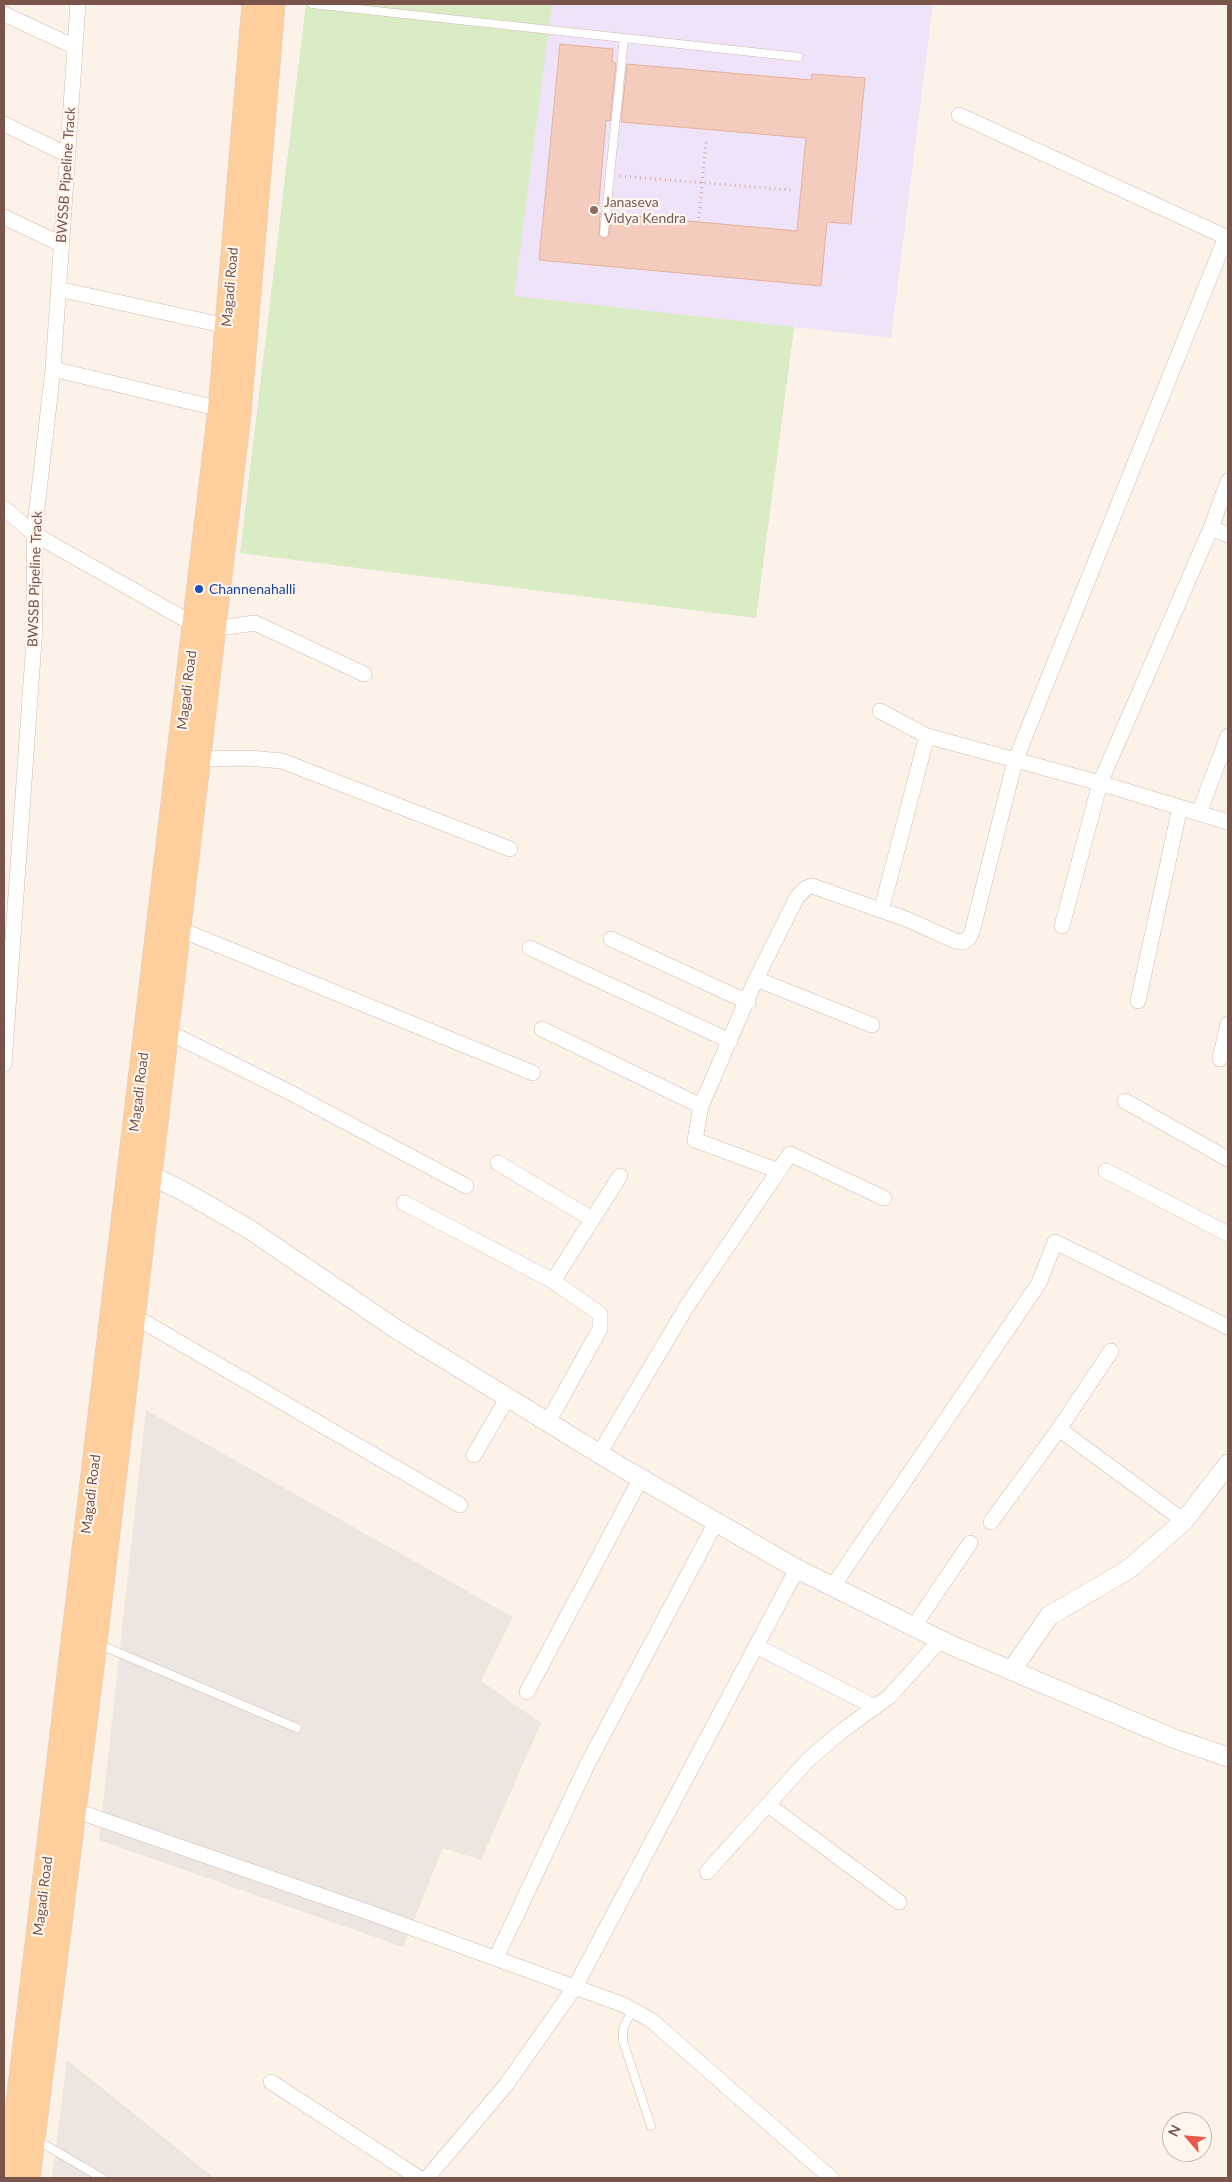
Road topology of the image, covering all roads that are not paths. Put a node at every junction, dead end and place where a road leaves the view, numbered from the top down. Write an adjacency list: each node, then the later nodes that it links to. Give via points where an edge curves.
1 (78, 4): 7 (street, BWSSB Pipeline Track)
2 (254, 4): 17 (main road, Magadi Road)
3 (273, 4): 25 (main road, Magadi Road, via 239,413)
4 (312, 4): 6 (lane)
5 (4, 14): 7 (street)
6 (624, 38): 8 (lane); 13 (lane)
7 (75, 47): 11 (street, BWSSB Pipeline Track)
8 (798, 57)
9 (959, 115): 14 (street)
10 (4, 124): 11 (street)
11 (68, 155): 15 (street, BWSSB Pipeline Track)
12 (4, 217): 15 (street)
13 (604, 233)
14 (1227, 238): 31 (street)
15 (61, 244): 16 (street, BWSSB Pipeline Track)
16 (58, 289): 17 (street); 18 (street, BWSSB Pipeline Track)
17 (227, 326): 19 (main road, Magadi Road)
18 (53, 369): 19 (street); 23 (street, BWSSB Pipeline Track)
19 (220, 409): 25 (main road, Magadi Road)
20 (1228, 480): 22 (street)
21 (4, 508): 23 (street)
22 (1211, 528): 24 (street); 32 (street)
23 (34, 534): 25 (street); 42 (street, BWSSB Pipeline Track, via 35,627)
24 (1228, 535)
25 (204, 627): 26 (street, via 255,624); 30 (main road, Magadi Road); 58 (main road, Magadi Road)
26 (364, 674)
27 (880, 711): 28 (street)
28 (927, 736): 31 (street); 37 (street)
29 (1228, 736): 34 (street)
30 (198, 759): 36 (street, via 282,761); 39 (main road, Magadi Road)
31 (1015, 761): 32 (street); 43 (street, via 968,939 955,941 909,920 812,886 797,897)
32 (1100, 783): 33 (street); 38 (street)
33 (1180, 807): 34 (street); 44 (street)
34 (1199, 813): 35 (street)
35 (1228, 822)
36 (510, 849)
37 (884, 900)
38 (1062, 926)
39 (180, 929): 49 (main road, Magadi Road); 53 (street)
40 (611, 939): 45 (street)
41 (530, 948): 50 (street)
42 (7, 974): 52 (street, BWSSB Pipeline Track)
43 (756, 979): 45 (street); 47 (street)
44 (1138, 1001)
45 (748, 1002): 50 (street)
46 (1228, 1024): 51 (street)
47 (872, 1025)
48 (542, 1029): 55 (street)
49 (166, 1031): 58 (main road, Magadi Road); 62 (street)
50 (730, 1041): 55 (street)
51 (1220, 1059)
52 (4, 1064)
53 (533, 1073)
54 (1125, 1101): 56 (street)
55 (701, 1106): 60 (street, via 695,1140)
56 (1228, 1159)
57 (498, 1163): 65 (street)
58 (139, 1170): 68 (main road, Magadi Road); 71 (street, via 249,1229 398,1331); 104 (main road, Magadi Road)
59 (1106, 1171): 66 (street)
60 (779, 1172): 63 (street, via 790,1154); 74 (street, via 687,1306)
61 (620, 1176): 65 (street)
62 (466, 1186)
63 (884, 1198)
64 (404, 1203): 67 (street)
65 (592, 1219): 67 (street)
66 (1228, 1234)
67 (553, 1281): 72 (street, via 600,1314 600,1329)
68 (132, 1315): 78 (street); 87 (main road, Magadi Road)
69 (1228, 1327): 84 (street, via 1055,1242 1039,1284)
70 (1111, 1351): 73 (street)
71 (508, 1397): 72 (street); 75 (street)
72 (548, 1422): 74 (street)
73 (1059, 1429): 79 (street); 81 (street)
74 (599, 1454): 77 (street)
75 (474, 1455)
76 (1228, 1464): 79 (street)
77 (641, 1478): 80 (street); 90 (street)
78 (460, 1505)
79 (1184, 1521): 89 (street, via 1129,1569 1049,1616)
80 (716, 1522): 83 (street); 98 (street, via 587,1765)
81 (991, 1522)
82 (970, 1543): 85 (street)
83 (797, 1569): 84 (street); 88 (street)
84 (833, 1586): 85 (street)
85 (914, 1626): 86 (street)
86 (941, 1639): 89 (street); 91 (street, via 890,1696)
87 (95, 1643): 92 (lane); 95 (main road, Magadi Road)
88 (756, 1646): 91 (street); 99 (street)
89 (1012, 1670): 93 (street)
90 (528, 1692)
91 (875, 1707): 94 (street, via 808,1760)
92 (297, 1728)
93 (1228, 1757)
94 (768, 1805): 96 (street); 97 (street)
95 (74, 1810): 98 (street); 103 (main road, Magadi Road)
96 (707, 1872)
97 (899, 1902)
98 (496, 1958): 99 (street)
99 (574, 1987): 100 (street); 108 (street, via 506,2085)
100 (632, 2010): 102 (lane, via 623,2029 623,2041); 109 (street, via 651,2020)
101 (271, 2082): 107 (street)
102 (651, 2126)
103 (34, 2138): 105 (main road, Magadi Road); 106 (lane)
104 (9, 2178)
105 (28, 2178)
106 (102, 2178)
107 (420, 2178)
108 (427, 2178)
109 (831, 2178)

